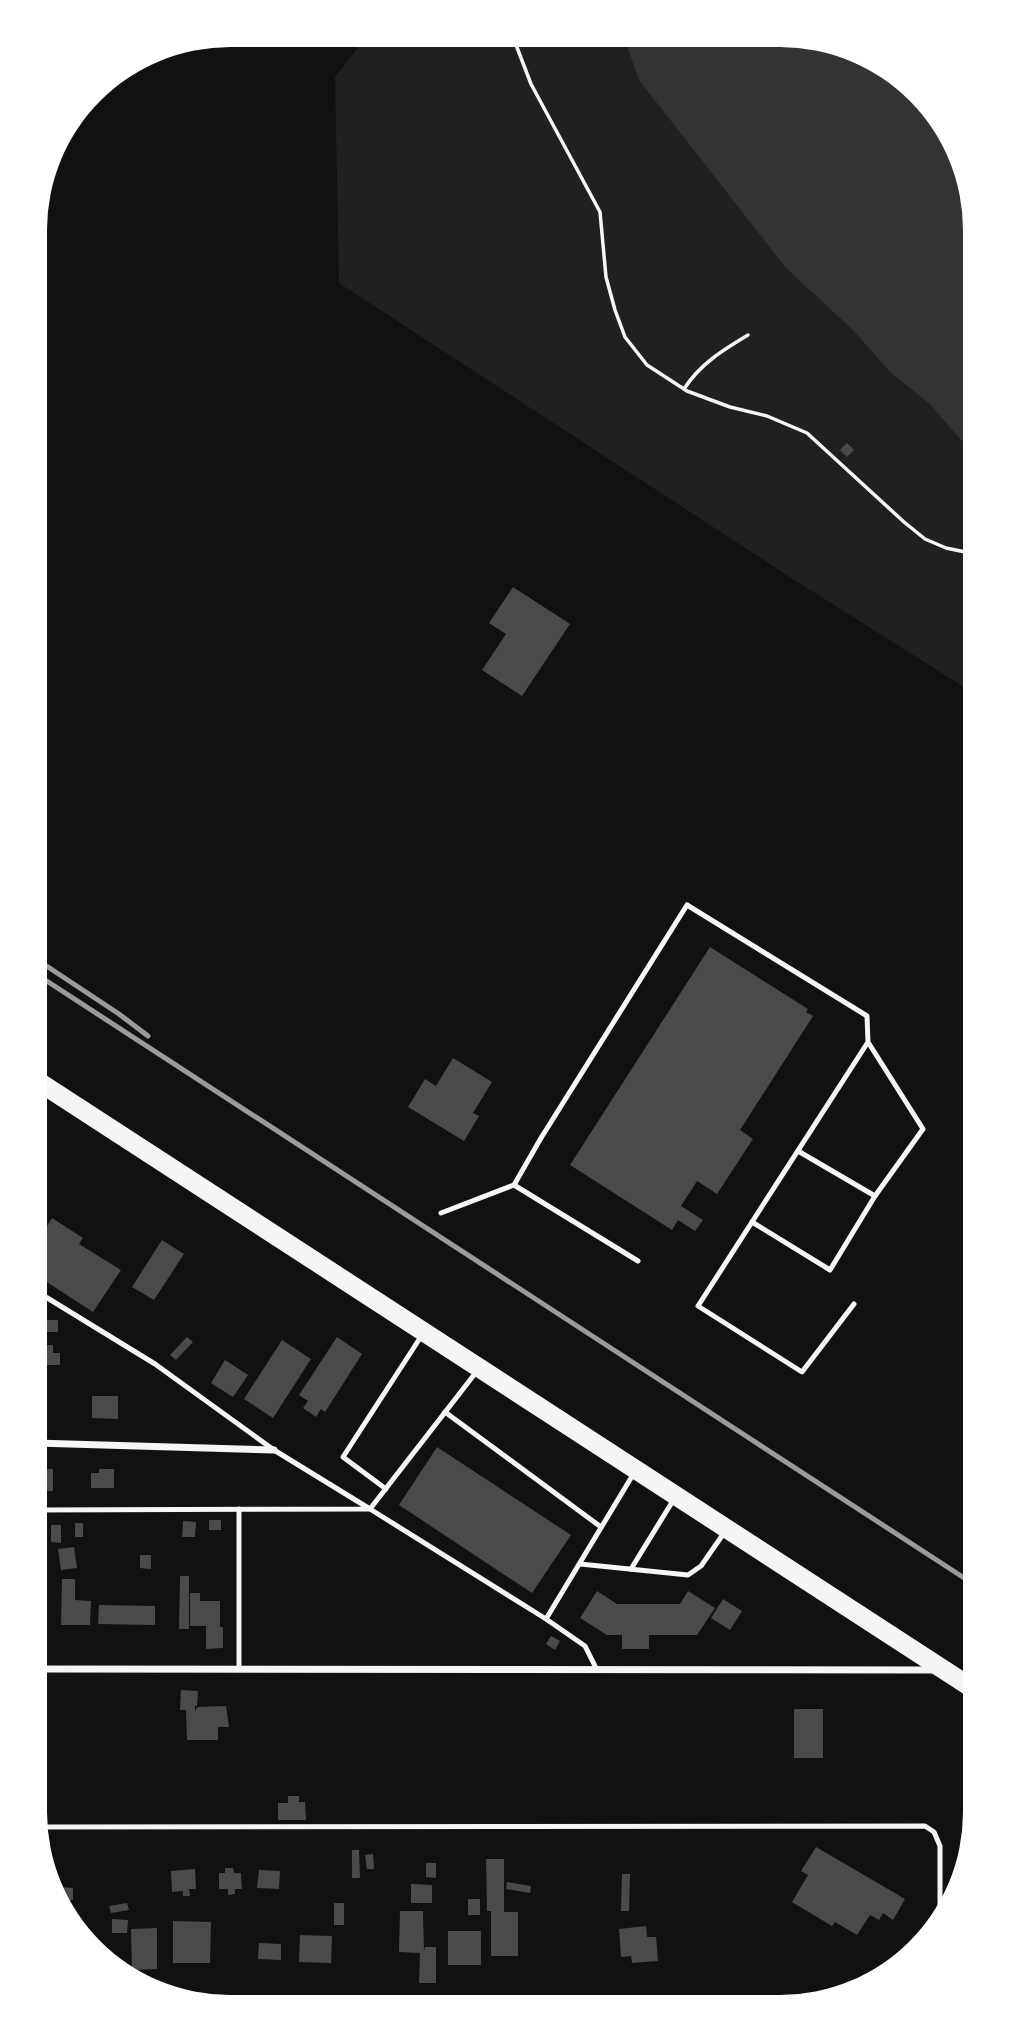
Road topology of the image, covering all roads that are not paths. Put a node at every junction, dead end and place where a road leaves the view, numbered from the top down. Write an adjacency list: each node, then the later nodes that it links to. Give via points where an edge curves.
1 (868, 1042): 3 (lane); 4 (lane, via 867,1016 687,905); 5 (lane, via 923,1129)
2 (47, 1095): 11 (highway)
3 (798, 1151): 5 (lane); 7 (lane)
4 (514, 1185): 6 (lane); 8 (lane)
5 (875, 1196): 7 (lane, via 830,1270)
6 (441, 1213)
7 (752, 1222): 10 (lane, via 698,1306 802,1371)
8 (638, 1261)
9 (47, 1297): 15 (lane, via 155,1364)
10 (853, 1304)
11 (424, 1332): 12 (highway); 17 (lane, via 343,1457)
12 (479, 1368): 13 (lane); 16 (highway)
13 (444, 1412): 17 (lane); 22 (lane)
14 (47, 1443): 15 (street)
15 (274, 1450): 20 (lane)
16 (636, 1470): 18 (highway); 22 (lane)
17 (386, 1489): 20 (lane)
18 (675, 1496): 23 (highway); 25 (lane)
19 (239, 1509): 20 (lane); 21 (lane); 28 (lane)
20 (370, 1509): 26 (lane)
21 (47, 1510)
22 (601, 1527): 24 (lane)
23 (726, 1529): 25 (lane, via 701,1566 688,1575); 30 (highway)
24 (580, 1564): 25 (lane); 26 (lane)
25 (631, 1569)
26 (546, 1619): 29 (lane, via 585,1646)
27 (47, 1669): 28 (street)
28 (239, 1669): 29 (street)
29 (597, 1670): 30 (street)
30 (944, 1670): 31 (highway)
31 (962, 1682)
32 (48, 1827): 33 (lane, via 925,1826 934,1832 940,1846)
33 (940, 1899)

